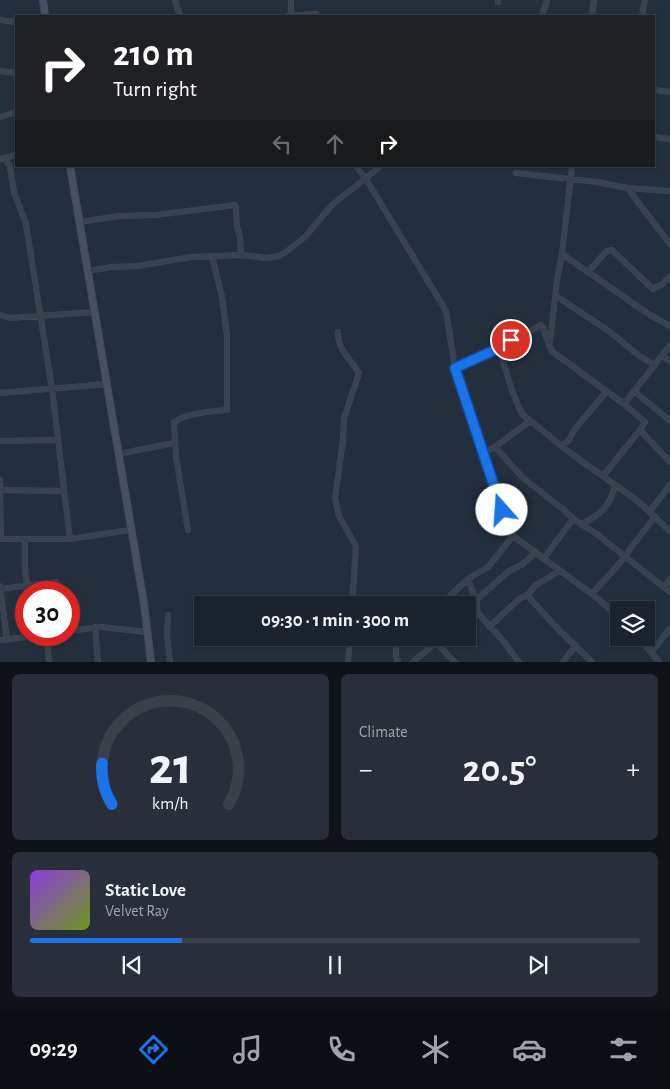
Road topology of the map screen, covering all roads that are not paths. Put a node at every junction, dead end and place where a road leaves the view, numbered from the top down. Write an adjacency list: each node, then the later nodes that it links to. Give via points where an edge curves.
1 (43, 0): 8 (main road)
2 (175, 0): 9 (street)
3 (291, 0): 10 (street)
4 (548, 0): 12 (street)
5 (594, 0): 13 (street)
6 (645, 0): 14 (street)
7 (316, 14): 11 (street)
8 (45, 15)
9 (180, 15)
10 (290, 15)
11 (303, 15)
12 (542, 15)
13 (592, 15)
14 (642, 15)
15 (0, 20): 16 (street)
16 (15, 22)
17 (0, 71): 18 (street)
18 (15, 73)
19 (655, 90): 20 (street)
20 (670, 92)
21 (15, 112): 22 (street)
22 (0, 117)
23 (655, 137): 24 (street)
24 (670, 139)
25 (15, 155): 26 (street)
26 (3, 159): 47 (street, via 10,167 14,192 26,224)
27 (70, 167): 36 (main road)
28 (357, 167): 32 (street)
29 (380, 167): 32 (street)
30 (572, 167): 33 (street)
31 (516, 173): 33 (street)
32 (366, 179): 39 (street, via 332,205 304,238 280,256); 56 (street, via 446,311)
33 (570, 179): 34 (street); 38 (street)
34 (627, 188): 35 (street); 37 (street)
35 (670, 191)
36 (80, 222): 39 (street, via 235,205); 41 (main road)
37 (670, 244)
38 (562, 254): 42 (street); 44 (street)
39 (241, 255): 40 (street)
40 (212, 256): 41 (street); 68 (street, via 227,335 226,410 174,422)
41 (87, 271): 45 (main road)
42 (588, 272): 43 (street, via 607,251 612,250 653,289); 48 (street)
43 (670, 276)
44 (556, 296): 51 (street); 55 (street)
45 (94, 312): 47 (street); 57 (main road)
46 (0, 315): 47 (street, via 10,318)
47 (41, 317): 58 (street)
48 (670, 326)
49 (338, 332): 104 (street, via 338,342 359,374 344,418 335,498 339,516 356,546)
50 (670, 345): 53 (street)
51 (550, 347): 52 (street, via 541,325); 60 (street)
52 (499, 348): 56 (street); 63 (street, via 516,401 522,414)
53 (662, 356): 54 (street); 55 (street)
54 (670, 361)
55 (654, 365): 59 (street)
56 (455, 368): 71 (street)
57 (107, 384): 58 (street); 72 (main road)
58 (52, 389): 61 (street); 66 (street)
59 (634, 391): 62 (street); 64 (street)
60 (606, 392): 62 (street); 69 (street)
61 (0, 393)
62 (624, 404): 65 (street, via 645,422)
63 (530, 421): 69 (street); 70 (street)
64 (670, 421)
65 (640, 430): 73 (street); 74 (street)
66 (57, 440): 67 (street); 79 (street)
67 (0, 441)
68 (174, 443): 72 (street); 85 (street)
69 (562, 446): 74 (street)
70 (495, 447): 71 (street); 82 (street, via 523,478)
71 (483, 453): 87 (street)
72 (118, 454): 84 (main road)
73 (670, 462)
74 (603, 476): 76 (street)
75 (0, 480): 78 (street)
76 (615, 485): 80 (street); 83 (street, via 609,503 598,515)
77 (670, 485): 80 (street)
78 (0, 490): 79 (street); 88 (street)
79 (64, 491): 90 (street)
80 (650, 511): 81 (street)
81 (656, 516): 86 (street); 92 (street)
82 (573, 519): 83 (street); 93 (street)
83 (582, 524): 92 (street)
84 (130, 530): 90 (street); 115 (main road)
85 (188, 530)
86 (670, 532)
87 (513, 536): 91 (street); 96 (street, via 488,566)
88 (0, 539): 89 (street)
89 (25, 539): 90 (street); 97 (street)
90 (70, 539)
91 (536, 552): 93 (street); 107 (street)
92 (625, 556): 100 (street); 102 (street)
93 (544, 558): 94 (street)
94 (559, 571): 102 (street); 103 (street)
95 (670, 578): 100 (street)
96 (468, 579): 105 (street); 106 (street)
97 (27, 581)
98 (15, 586): 99 (street)
99 (0, 588): 118 (street)
100 (664, 588): 101 (street)
101 (670, 592)
102 (592, 594): 108 (street)
103 (527, 595): 112 (street); 119 (street)
104 (353, 596)
105 (450, 596)
106 (474, 596)
107 (476, 600): 109 (street)
108 (610, 609)
109 (478, 614): 112 (street)
110 (168, 615): 130 (street)
111 (95, 627): 113 (street); 115 (street); 128 (street)
112 (489, 627): 135 (street)
113 (80, 629)
114 (670, 629): 126 (street)
115 (147, 632): 129 (main road)
116 (15, 639): 118 (street)
117 (0, 640): 118 (street)
118 (7, 640)
119 (576, 645): 136 (street); 137 (street)
120 (47, 646): 127 (street)
121 (349, 646): 131 (street)
122 (396, 646): 132 (street)
123 (433, 646): 133 (street)
124 (439, 646): 134 (street)
125 (647, 646): 126 (street)
126 (652, 651): 138 (street)
127 (49, 662)
128 (98, 662)
129 (151, 662)
130 (170, 662)
131 (348, 662)
132 (398, 662)
133 (414, 662)
134 (455, 662)
135 (519, 662)
136 (563, 662)
137 (592, 662)
138 (659, 662)

